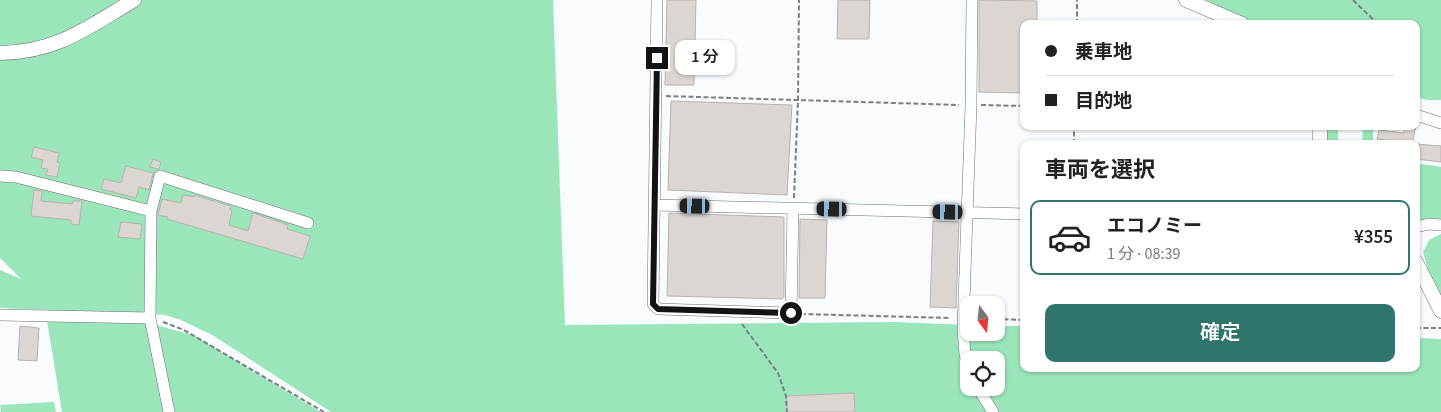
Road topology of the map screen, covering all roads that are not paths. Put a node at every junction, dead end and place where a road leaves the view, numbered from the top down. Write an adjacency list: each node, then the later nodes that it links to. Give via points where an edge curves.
1 (134, 0): 6 (street, via 75,36 49,47)
2 (657, 0): 10 (street)
3 (972, 0): 13 (street)
4 (1186, 0): 5 (street)
5 (1233, 20)
6 (0, 53)
7 (1420, 116): 8 (street)
8 (1441, 123)
9 (0, 176): 12 (street, via 16,176)
10 (655, 205): 11 (street); 11 (street, via 653,304 658,309 791,313)
11 (793, 208): 13 (street)
12 (151, 210): 15 (street, via 160,176); 21 (street)
13 (967, 213): 14 (street); 22 (street)
14 (1020, 214)
15 (308, 223)
16 (1441, 225): 17 (street)
17 (1420, 226)
18 (1420, 270): 19 (street)
19 (1441, 311)
20 (0, 315): 21 (street)
21 (150, 318): 24 (street)
22 (965, 351)
23 (983, 396): 25 (street)
24 (169, 412)
25 (993, 412)

